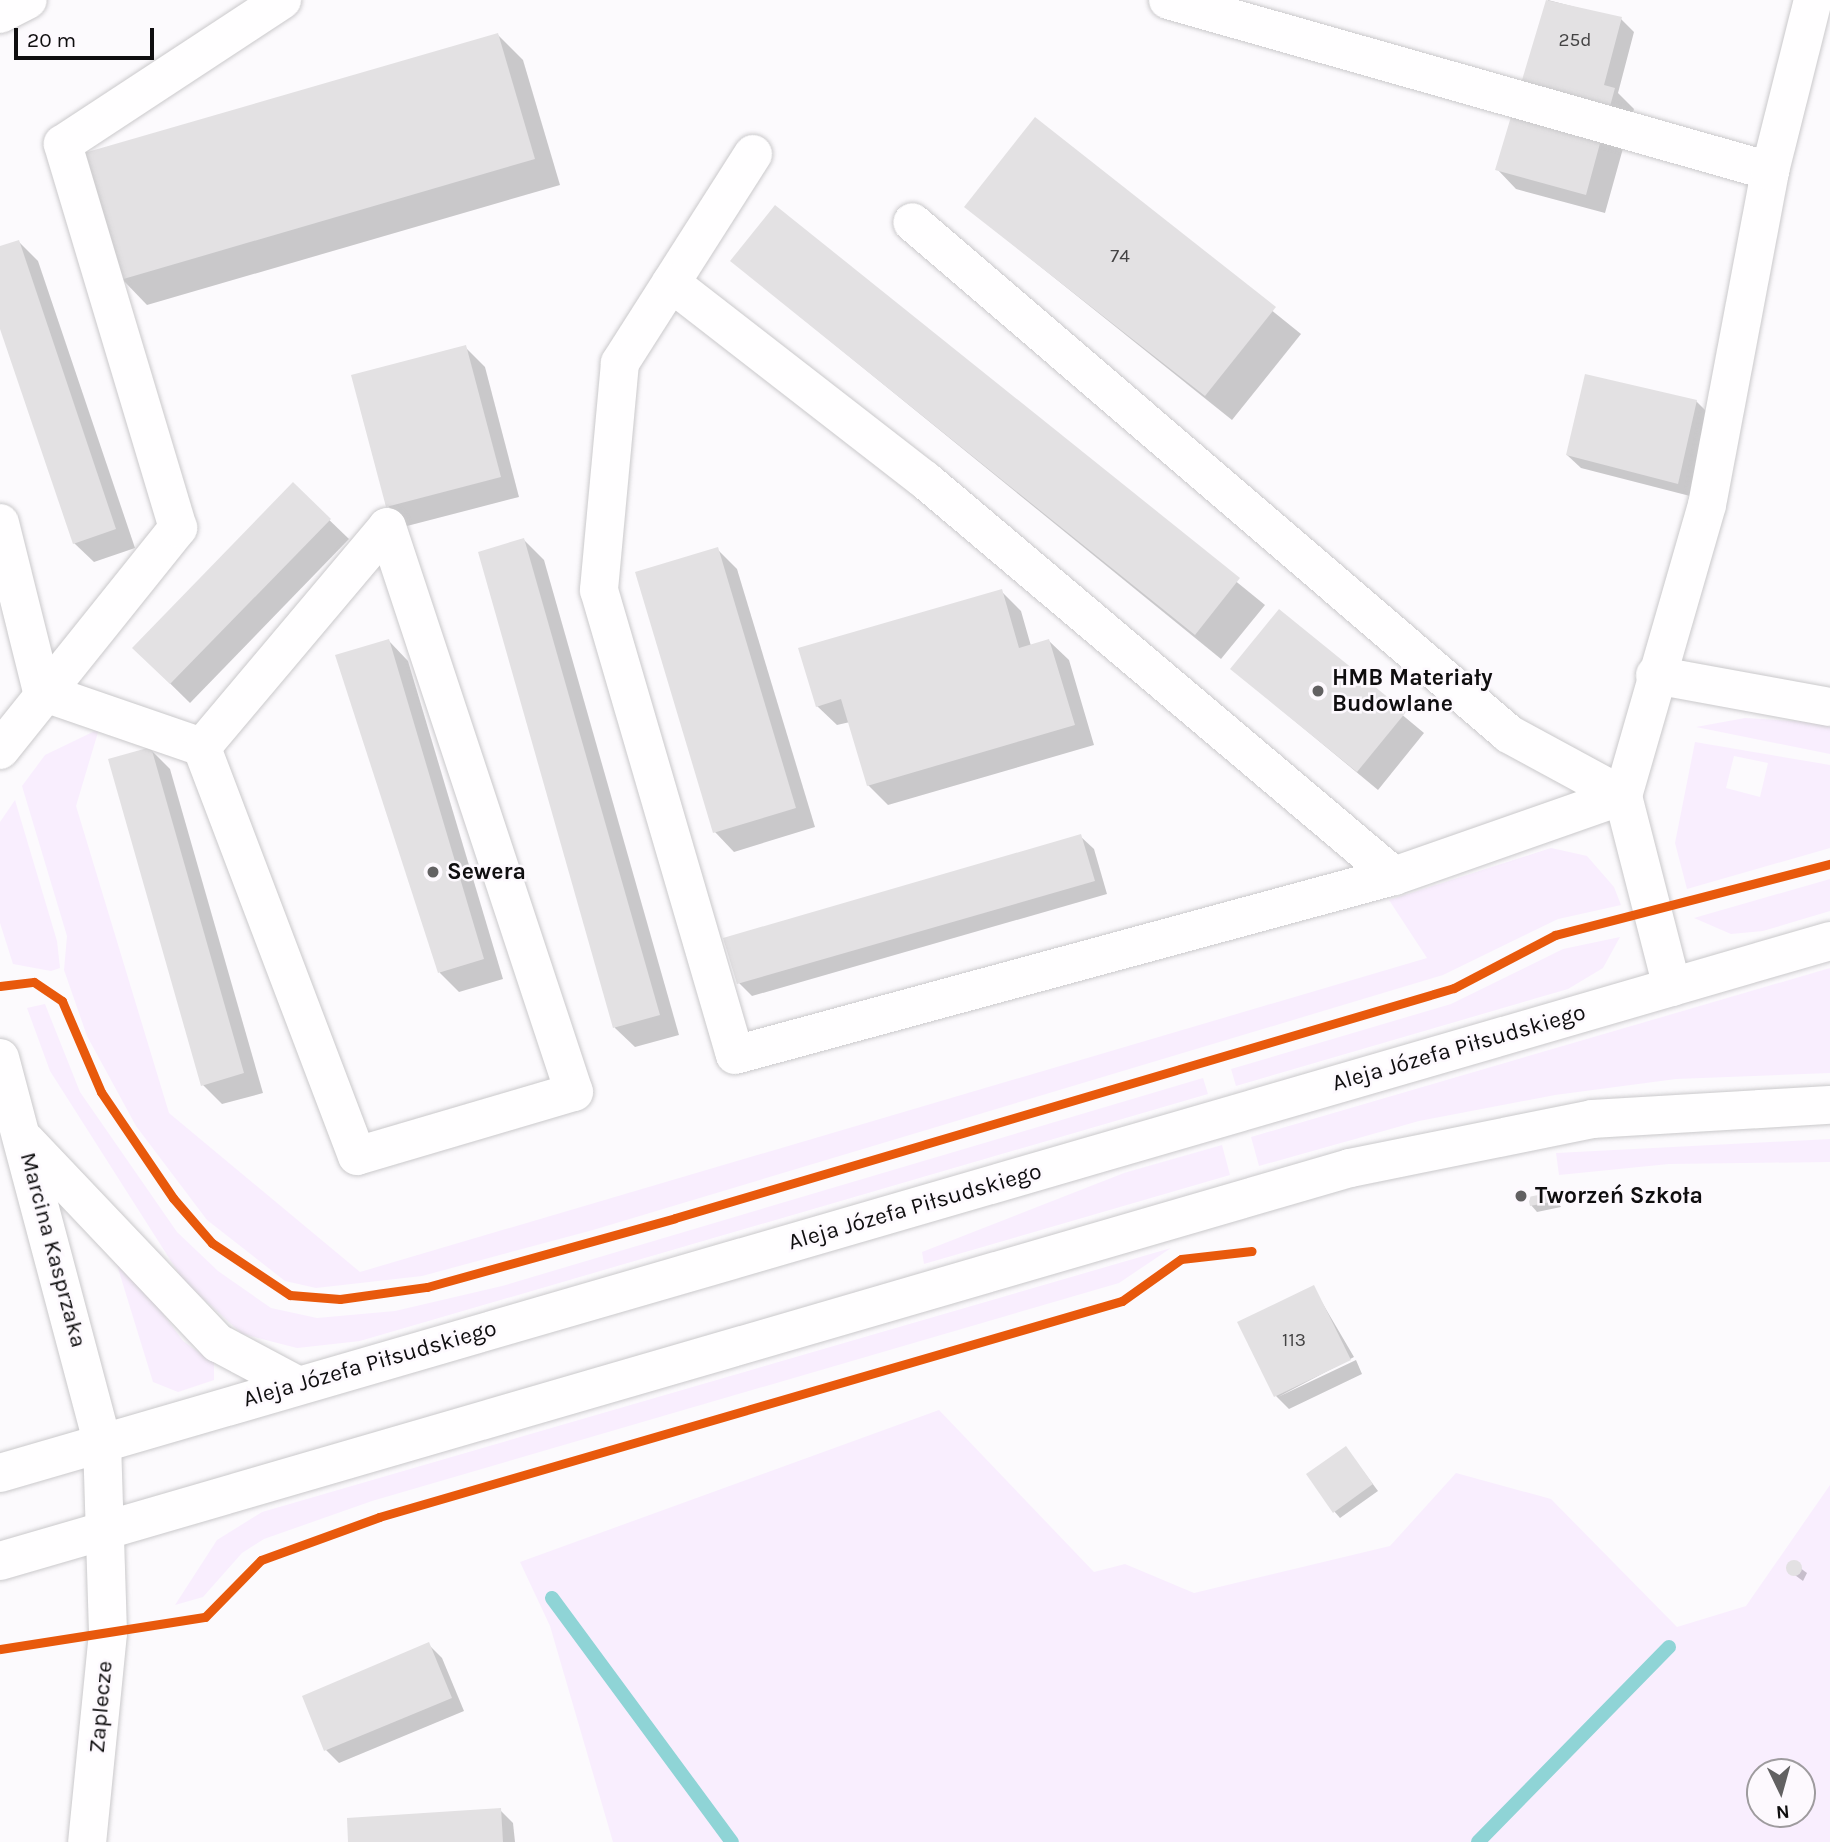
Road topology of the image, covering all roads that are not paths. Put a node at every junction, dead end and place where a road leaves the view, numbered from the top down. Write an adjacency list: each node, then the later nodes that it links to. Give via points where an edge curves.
1 (29, 0): 5 (street)
2 (282, 0): 12 (street, via 63,144 178,528)
3 (1168, 0): 7 (street)
4 (1813, 0): 7 (street)
5 (0, 14)
6 (753, 154): 9 (street)
7 (1770, 172): 11 (street, via 1707,505)
8 (912, 222): 16 (street, via 1509,734)
9 (671, 283): 17 (street, via 925,480); 17 (street, via 620,363 600,590 735,1055)
10 (0, 523): 12 (street)
11 (1655, 675): 13 (street); 16 (street)
12 (42, 692): 14 (street); 15 (street)
13 (1830, 707)
14 (202, 747): 14 (street, via 357,1156 574,1092 387,527)
15 (0, 750)
16 (1623, 796): 17 (street); 19 (street)
17 (1394, 876)
18 (1830, 941): 19 (street, Aleja Józefa Piłsudskiego)
19 (1672, 987): 23 (street, Aleja Józefa Piłsudskiego)
20 (0, 1058): 22 (street, Marcina Kasprzaka)
21 (1830, 1105): 26 (street, via 1592,1119 1350,1168)
22 (24, 1139): 23 (street, via 218,1343); 24 (street, Marcina Kasprzaka)
23 (298, 1385): 24 (street, Aleja Józefa Piłsudskiego)
24 (102, 1442): 25 (street, Aleja Józefa Piłsudskiego); 26 (street, Marcina Kasprzaka)
25 (0, 1473)
26 (107, 1530): 27 (street); 28 (street, Zaplecze, via 108,1633)
27 (0, 1561)
28 (86, 1842)

